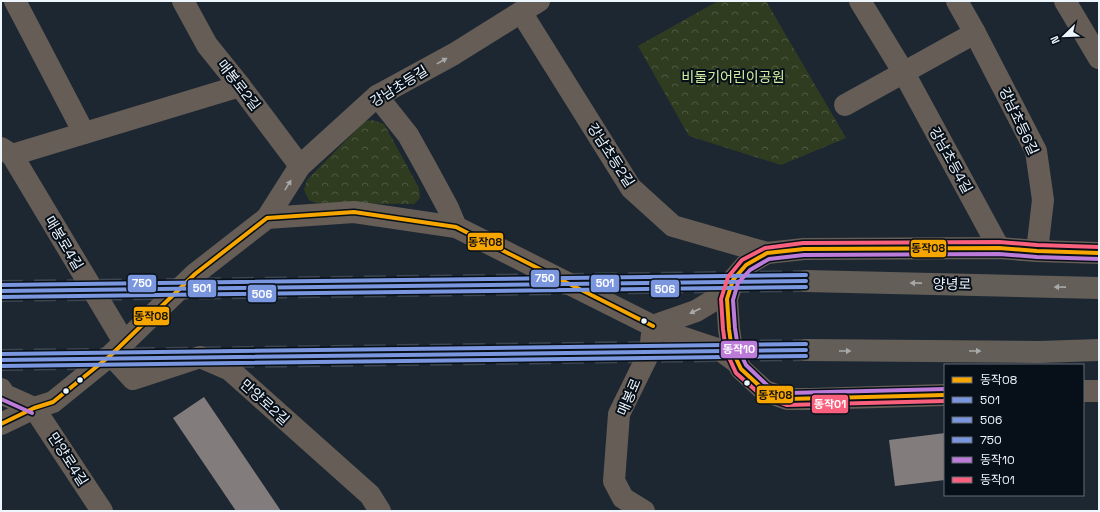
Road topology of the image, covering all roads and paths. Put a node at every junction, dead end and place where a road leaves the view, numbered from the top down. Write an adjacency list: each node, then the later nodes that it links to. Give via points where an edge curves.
1 (15, 1): 13 (street)
2 (183, 1): 10 (street, 매봉로2길, via 207,45)
3 (860, 1): 9 (street, 강남초등4길)
4 (957, 1): 7 (street, 강남초등6길)
5 (1065, 1): 8 (street)
6 (530, 7): 11 (street, 강남초등길, one-way to 6, via 454,54); 20 (street, 강남초등2길, via 631,188 673,226)
7 (976, 33): 9 (street); 19 (street, 강남초등6길, via 1036,151 1043,200)
8 (1099, 58)
9 (904, 73): 12 (street); 18 (street, 강남초등4길)
10 (240, 86): 13 (street); 15 (street, 매봉로2길)
11 (377, 96): 15 (street, 강남초등길); 17 (street, via 408,135 428,169)
12 (845, 105)
13 (84, 133): 14 (street)
14 (6, 151): 26 (street, 매봉로4길)
15 (300, 166): 16 (street, 강남초등길, one-way to 15)
16 (267, 218): 17 (street, via 354,212); 26 (street, via 195,274)
17 (456, 227): 25 (street)
18 (999, 248): 19 (street); 20 (street, via 804,249)
19 (1037, 251): 21 (street)
20 (767, 253): 24 (street, via 746,265 733,280)
21 (1099, 253)
22 (806, 281): 23 (main road, 양녕로, one-way to 22)
23 (1099, 288)
24 (729, 291): 25 (street, one-way to 25, via 696,311); 31 (street, via 729,329 732,350)
25 (653, 326): 31 (street, via 720,350); 40 (street, 매봉로, via 650,351 619,414 614,481 622,498)
26 (117, 348): 36 (street, via 53,402); 39 (street, 만양로2길, via 133,379 200,357 230,370 370,496)
27 (806, 350): 29 (main road, one-way to 29)
28 (1099, 350): 29 (main road)
29 (1039, 352): 30 (street)
30 (1099, 358)
31 (738, 363): 35 (street, via 741,369 765,391 787,398 810,400)
32 (1, 389): 36 (street, via 5,395)
33 (1084, 391): 34 (street)
34 (1099, 391)
35 (944, 396)
36 (34, 408): 37 (street); 38 (street, 만양로4길)
37 (1, 424)
38 (102, 511)
39 (380, 511)
40 (644, 511)

